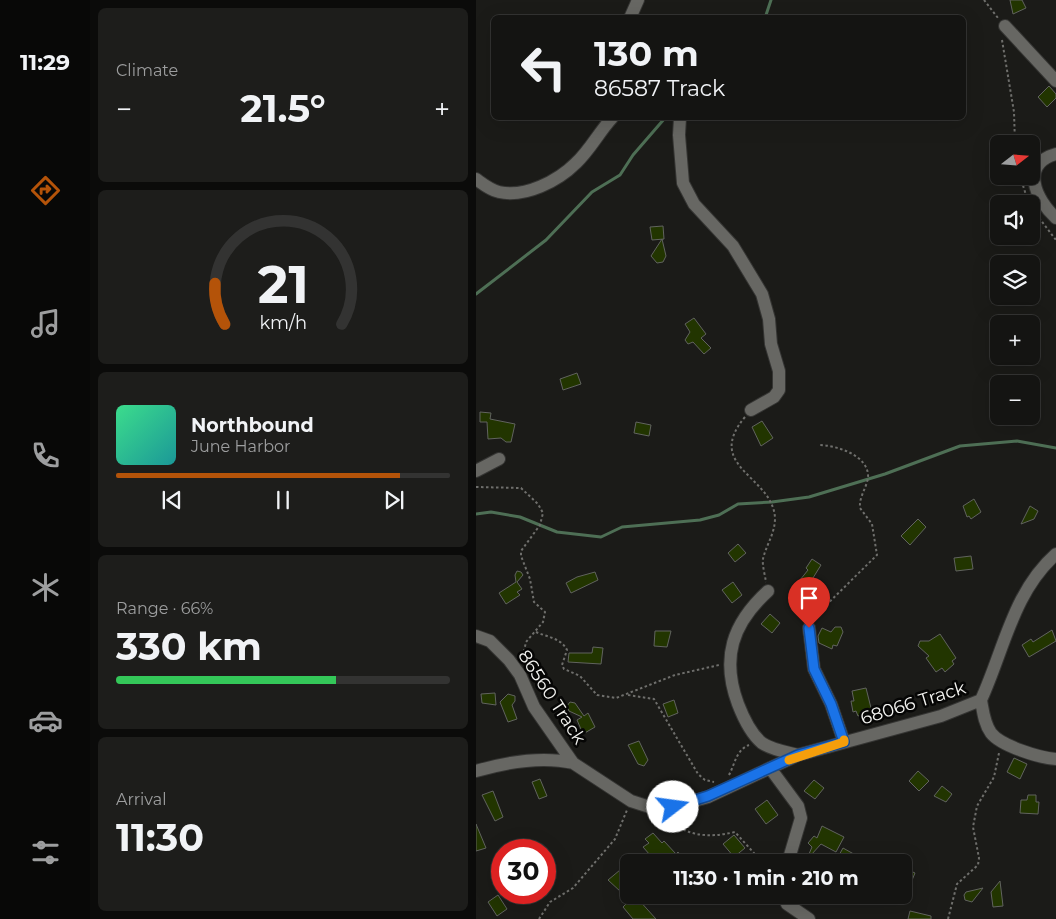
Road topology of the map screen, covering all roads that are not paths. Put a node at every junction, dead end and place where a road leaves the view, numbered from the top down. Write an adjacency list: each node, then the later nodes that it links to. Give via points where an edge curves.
1 (641, 0): 2 (street)
2 (632, 15)
3 (1005, 26): 4 (street)
4 (1056, 81)
5 (610, 120): 8 (street, via 576,164 552,180 511,194 494,191)
6 (680, 120): 10 (street, via 681,170 689,196 733,246 766,306 771,344 779,371 779,390)
7 (1056, 154): 9 (street, via 1037,164 1033,177 1039,195)
8 (476, 179)
9 (1056, 218)
10 (751, 410)
11 (499, 459): 12 (street)
12 (476, 470)
13 (1056, 554): 17 (street, 68066 Track, via 1044,564 1014,614)
14 (768, 591): 19 (street, via 751,606 740,624 729,663 734,693 741,712 761,742)
15 (809, 628): 18 (street, via 814,669)
16 (476, 636): 21 (street, 86560 Track, via 490,641 520,675 534,707)
17 (981, 700): 18 (street, 68066 Track, via 941,716); 20 (street, via 983,716 992,735 1014,747)
18 (844, 742): 19 (street, 68066 Track)
19 (798, 755): 22 (street, 68066 Track)
20 (1056, 759)
21 (573, 763): 22 (street, 68066 Track, via 631,801 656,809 708,796); 23 (street, 68066 Track, via 555,760 520,762)
22 (770, 768): 24 (street, via 798,806 801,818)
23 (476, 771)
24 (790, 854)
25 (787, 904): 26 (street)
26 (809, 919)

